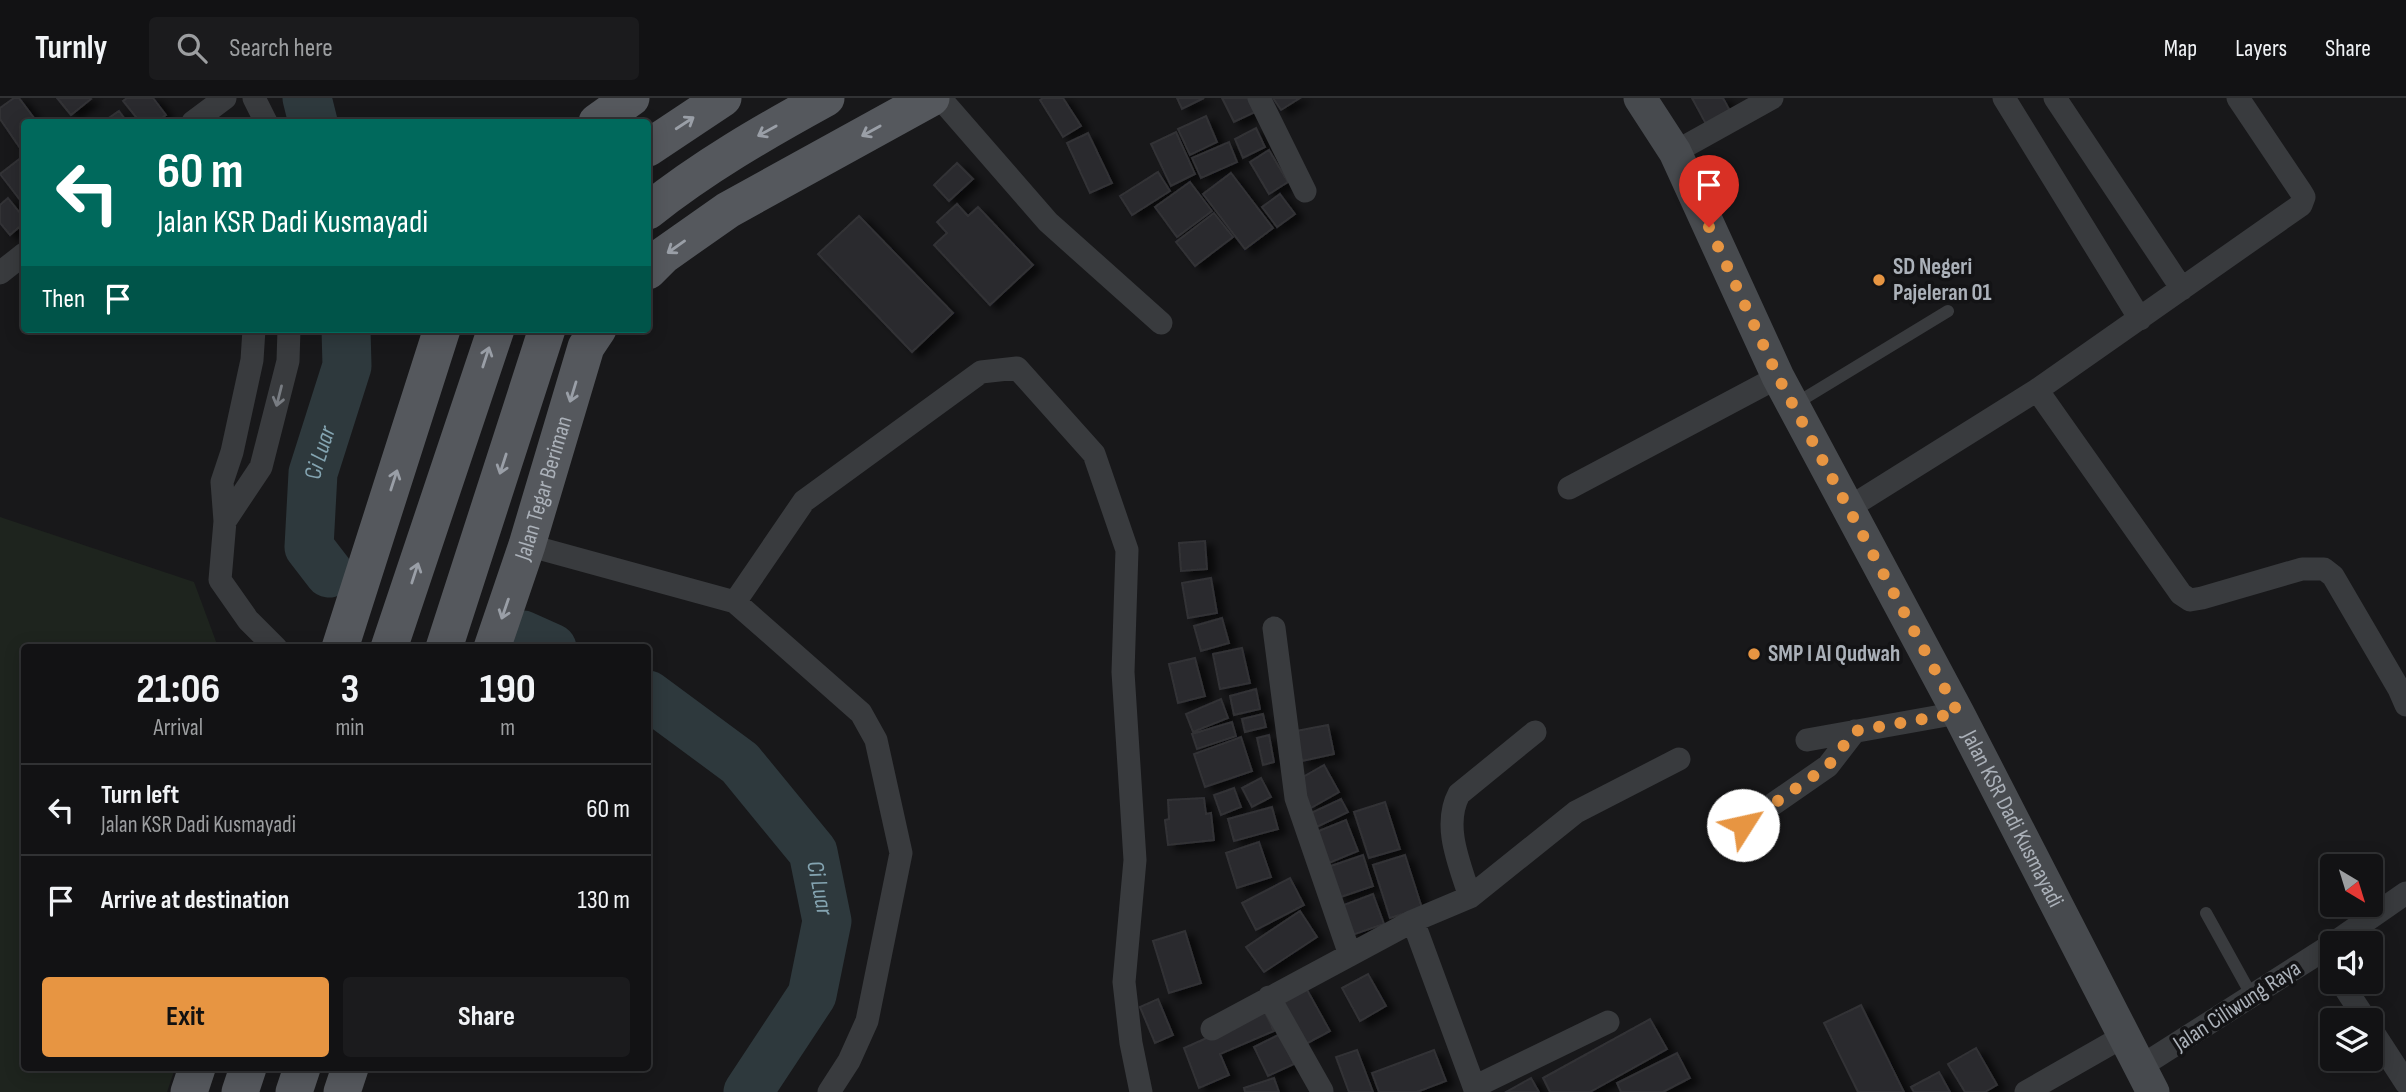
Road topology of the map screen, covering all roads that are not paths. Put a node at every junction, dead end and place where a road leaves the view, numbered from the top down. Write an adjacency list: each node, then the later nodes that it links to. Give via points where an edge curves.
1 (254, 98): 15 (street)
2 (631, 98): 16 (main road)
3 (723, 98): 17 (main road, one-way to 3)
4 (826, 98): 20 (main road, one-way to 20, via 757,136)
5 (931, 98): 22 (main road, one-way to 22, via 728,210)
6 (940, 98): 27 (street, via 1048,222)
7 (1259, 98): 19 (street)
8 (1640, 98): 18 (main road, Jalan KSR Dadi Kusmayadi)
9 (1772, 98): 18 (street)
10 (2004, 98): 26 (street)
11 (2055, 98): 24 (street)
12 (2238, 98): 24 (street, via 2304,197 2293,212)
13 (219, 106): 14 (street)
14 (198, 119)
15 (264, 119)
16 (601, 119)
17 (651, 146)
18 (1675, 152): 35 (main road, Jalan KSR Dadi Kusmayadi)
19 (1305, 191)
20 (651, 209)
21 (21, 256): 23 (street)
22 (651, 268)
23 (0, 273)
24 (2182, 289): 26 (street)
25 (1948, 311): 35 (lane)
26 (2140, 318): 34 (street)
27 (1161, 323)
28 (254, 333): 38 (street, via 252,360 222,482)
29 (289, 333): 38 (street, one-way to 38, via 288,361 261,467)
30 (441, 333): 43 (main road, one-way to 30)
31 (495, 333): 44 (main road, one-way to 31)
32 (546, 333): 45 (main road, Jalan Tegar Beriman, one-way to 45)
33 (595, 333): 39 (main road, Jalan Tegar Beriman, one-way to 39, via 586,346)
34 (2037, 390): 37 (street); 47 (street, via 2181,594 2190,600 2202,598 2302,569 2324,569 2333,576)
35 (1786, 391): 36 (street); 37 (main road, Jalan KSR Dadi Kusmayadi)
36 (1569, 488)
37 (1847, 509): 48 (main road, Jalan KSR Dadi Kusmayadi)
38 (225, 521): 42 (street, via 220,580 248,621)
39 (527, 545): 40 (street); 46 (main road, Jalan Tegar Beriman, one-way to 46)
40 (735, 602): 79 (street, via 861,713 876,740 901,853 867,1021); 80 (street, via 804,501 981,372 1017,368 1094,454 1127,550 1123,672 1135,860 1124,982)
41 (1273, 628): 59 (street, via 1296,798)
42 (272, 644)
43 (341, 644)
44 (391, 644)
45 (445, 644)
46 (493, 644)
47 (2406, 705)
48 (1958, 713): 49 (street); 65 (main road, Jalan KSR Dadi Kusmayadi)
49 (1855, 731): 51 (street); 53 (street, via 1828,766)
50 (1535, 732): 55 (street, via 1459,794 1454,804 1454,846)
51 (1807, 740)
52 (1679, 759): 55 (street, via 1577,811)
53 (1743, 825)
54 (2406, 893): 58 (street, Jalan Ciliwung Raya)
55 (1469, 897): 57 (street)
56 (2206, 913): 61 (lane)
57 (1413, 921): 59 (street); 73 (street)
58 (2357, 931)
59 (1350, 955): 62 (street)
60 (2320, 958): 61 (street, Jalan Ciliwung Raya)
61 (2252, 996): 71 (street, Jalan Ciliwung Raya)
62 (1269, 998): 64 (street); 74 (street)
63 (1608, 1022): 73 (street)
64 (1212, 1029)
65 (2124, 1035): 71 (main road, Jalan KSR Dadi Kusmayadi); 81 (street)
66 (2383, 1048): 72 (street)
67 (196, 1071): 75 (main road)
68 (247, 1071): 76 (main road)
69 (301, 1071): 77 (main road)
70 (349, 1071): 78 (main road)
71 (2147, 1080)
72 (2406, 1083)
73 (1475, 1089)
74 (1322, 1091)
75 (189, 1092)
76 (240, 1092)
77 (294, 1092)
78 (342, 1092)
79 (829, 1092)
80 (1141, 1092)
81 (2026, 1092)

